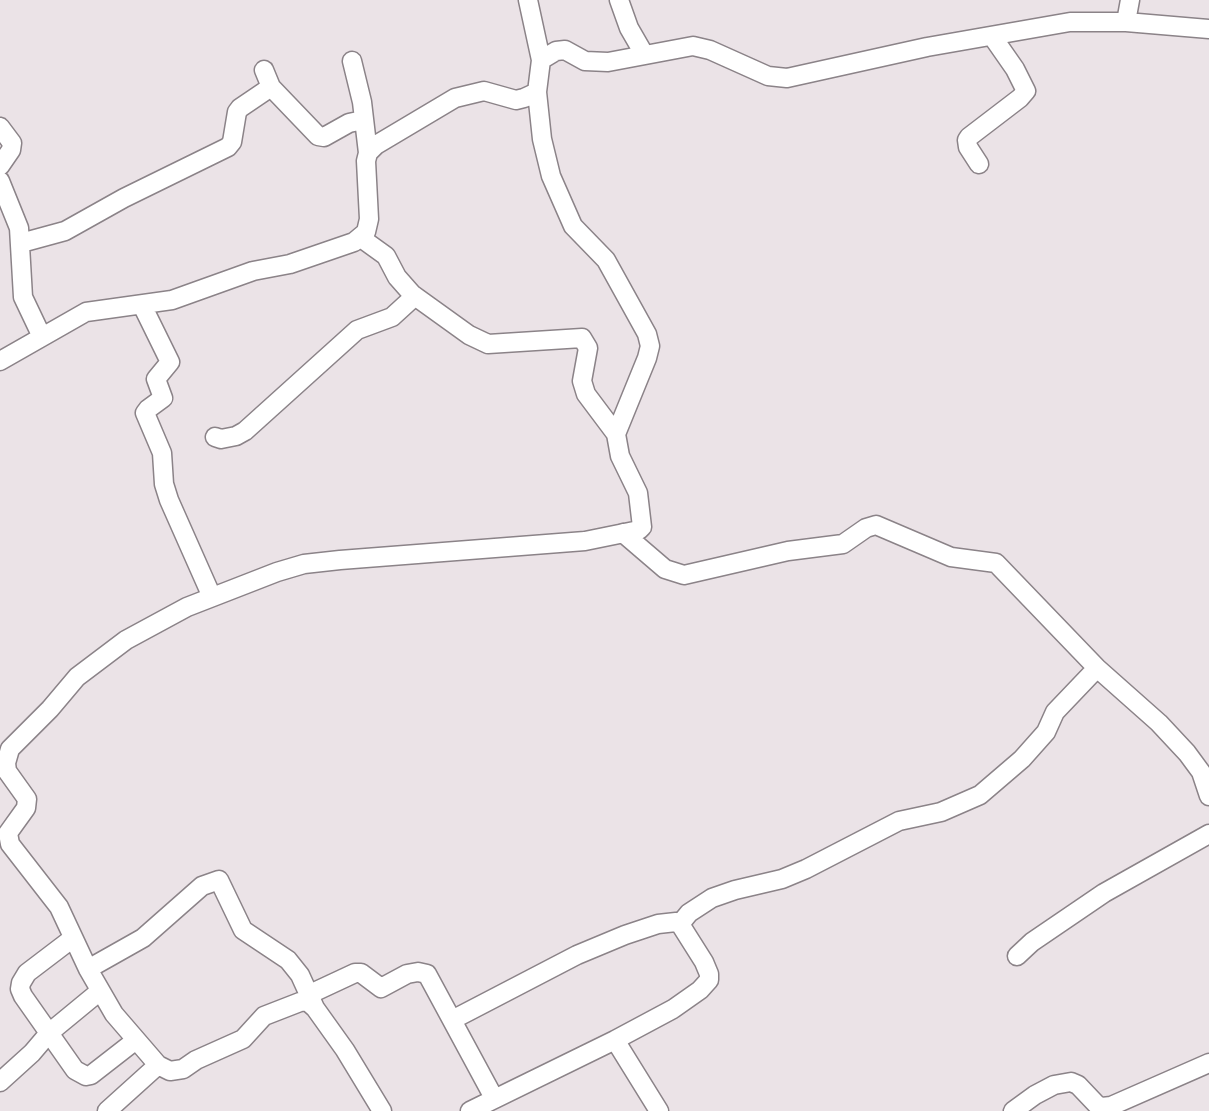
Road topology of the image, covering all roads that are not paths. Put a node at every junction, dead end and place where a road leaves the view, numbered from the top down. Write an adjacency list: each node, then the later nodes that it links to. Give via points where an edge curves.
1 (528, 0): 8 (street)
2 (619, 0): 7 (street)
3 (1130, 0): 4 (street)
4 (1126, 22): 5 (street); 6 (street, via 1070,22)
5 (1209, 29)
6 (992, 36): 7 (street, via 787,78 768,76 693,46); 14 (street, via 1026,91 969,137 968,147)
7 (644, 54): 8 (street, via 593,63 565,50)
8 (541, 60): 10 (street)
9 (352, 61): 11 (street)
10 (537, 92): 13 (street, via 516,100 484,91 455,98); 23 (street, via 551,176 567,213 573,226 606,260 650,346)
11 (363, 120): 13 (street); 18 (street, via 318,136 268,78 237,112 228,147 65,231)
12 (0, 127): 15 (street, via 12,143)
13 (368, 153): 17 (street, via 369,219)
14 (979, 164)
15 (0, 166)
16 (0, 181): 18 (street)
17 (361, 238): 19 (street, via 386,256 403,286); 20 (street, via 290,264)
18 (21, 243): 21 (street, via 23,297)
19 (415, 296): 23 (street, via 488,344 582,338 588,348 582,381 586,394); 24 (street, via 392,317 358,330 245,431)
20 (142, 305): 21 (street, via 86,312); 26 (street, via 170,362 156,379 163,398 145,413 162,453 169,500)
21 (42, 337): 22 (street)
22 (0, 361)
23 (617, 434): 25 (street, via 620,456 638,494 643,524 639,530)
24 (215, 437)
25 (623, 533): 26 (street, via 585,541 304,564); 27 (street, via 665,569 684,576 788,551 843,544 876,525 951,557 996,563)
26 (212, 597): 31 (street, via 126,640 99,659 10,749 6,771 27,799 7,838 52,897)
27 (1097, 668): 28 (street, via 1187,753 1201,772); 30 (street, via 1055,712 1046,732 1022,759 980,795 941,812 899,821 806,869 724,893 689,913)
28 (1209, 796)
29 (1209, 834): 32 (street, via 1104,892)
30 (680, 924): 36 (street, via 658,924 577,954); 39 (street, via 704,961 709,980 673,1009)
31 (73, 937): 33 (street); 37 (street, via 27,973 21,983 23,996)
32 (1017, 956)
33 (88, 969): 34 (street); 35 (street, via 143,938 202,886 219,880 243,930 288,960)
34 (100, 991): 37 (street); 38 (street)
35 (312, 1001): 36 (street, via 355,973 381,988 418,971 427,974); 41 (street, via 264,1016 243,1039 183,1069 170,1071); 45 (street)
36 (452, 1020): 43 (street)
37 (48, 1033): 38 (street, via 75,1070 86,1076); 42 (street)
38 (136, 1040): 41 (street)
39 (615, 1040): 43 (street); 47 (street)
40 (1209, 1063): 48 (street, via 1111,1107 1097,1105 1071,1082 1054,1085)
41 (158, 1065): 44 (street)
42 (0, 1082)
43 (494, 1098): 46 (street)
44 (107, 1111)
45 (382, 1111)
46 (470, 1111)
47 (659, 1111)
48 (1013, 1111)

